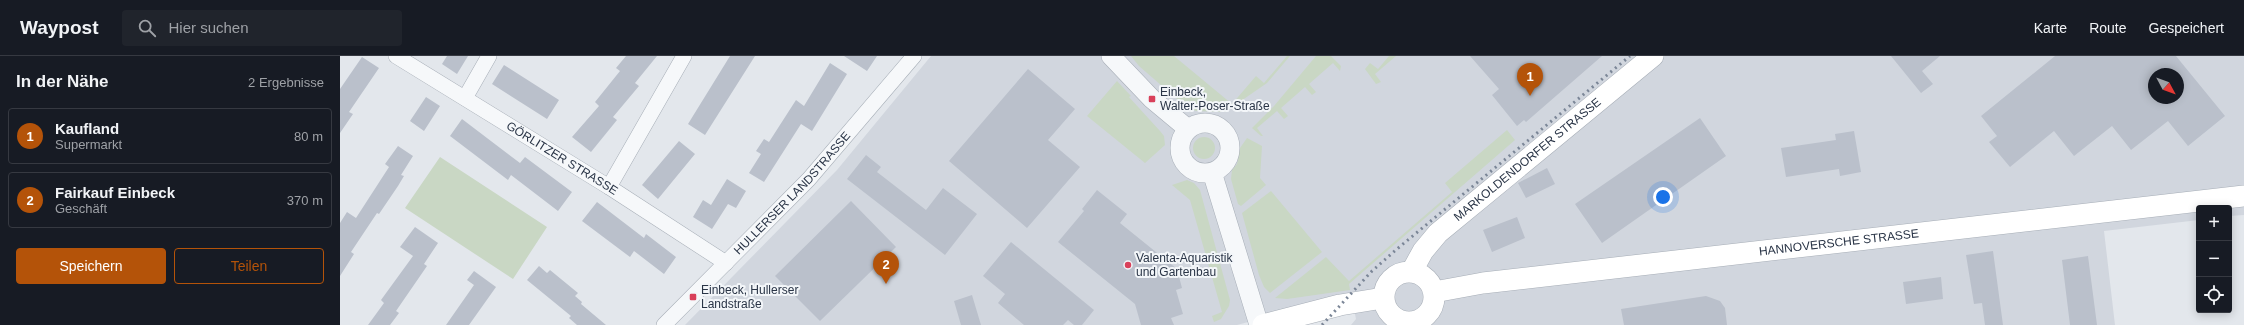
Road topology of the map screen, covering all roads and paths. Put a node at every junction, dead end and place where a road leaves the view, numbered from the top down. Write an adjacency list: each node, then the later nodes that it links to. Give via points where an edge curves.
1 (396, 56): 7 (street, GÖRLITZER STRASSE)
2 (490, 56): 7 (street)
3 (684, 56): 10 (street)
4 (914, 56): 12 (street, HULLERSER LANDSTRASSE, via 832,155)
5 (1111, 56): 8 (street, via 1152,100)
6 (1653, 56): 13 (main road, MARKOLDENDORFER STRASSE, via 1438,233 1423,251)
7 (465, 98): 10 (street, GÖRLITZER STRASSE)
8 (1188, 129): 9 (street, via 1183,134 1179,148 1183,161 1193,170); 9 (street, via 1195,124 1212,123 1226,133 1230,148 1229,156 1225,163)
9 (1212, 172): 18 (street)
10 (609, 186): 12 (street, GÖRLITZER STRASSE)
11 (2244, 196): 14 (main road, HANNOVERSCHE STRASSE, via 1483,283)
12 (726, 263): 17 (street, HULLERSER LANDSTRASSE)
13 (1412, 271): 14 (main road, via 1427,278); 15 (main road, via 1401,272 1392,278 1385,287)
14 (1434, 292): 16 (main road, via 1431,310)
15 (1383, 298): 16 (main road, via 1391,315 1399,321); 19 (main road, via 1340,305)
16 (1414, 323)
17 (664, 325)
18 (1258, 325)
19 (1263, 325)

